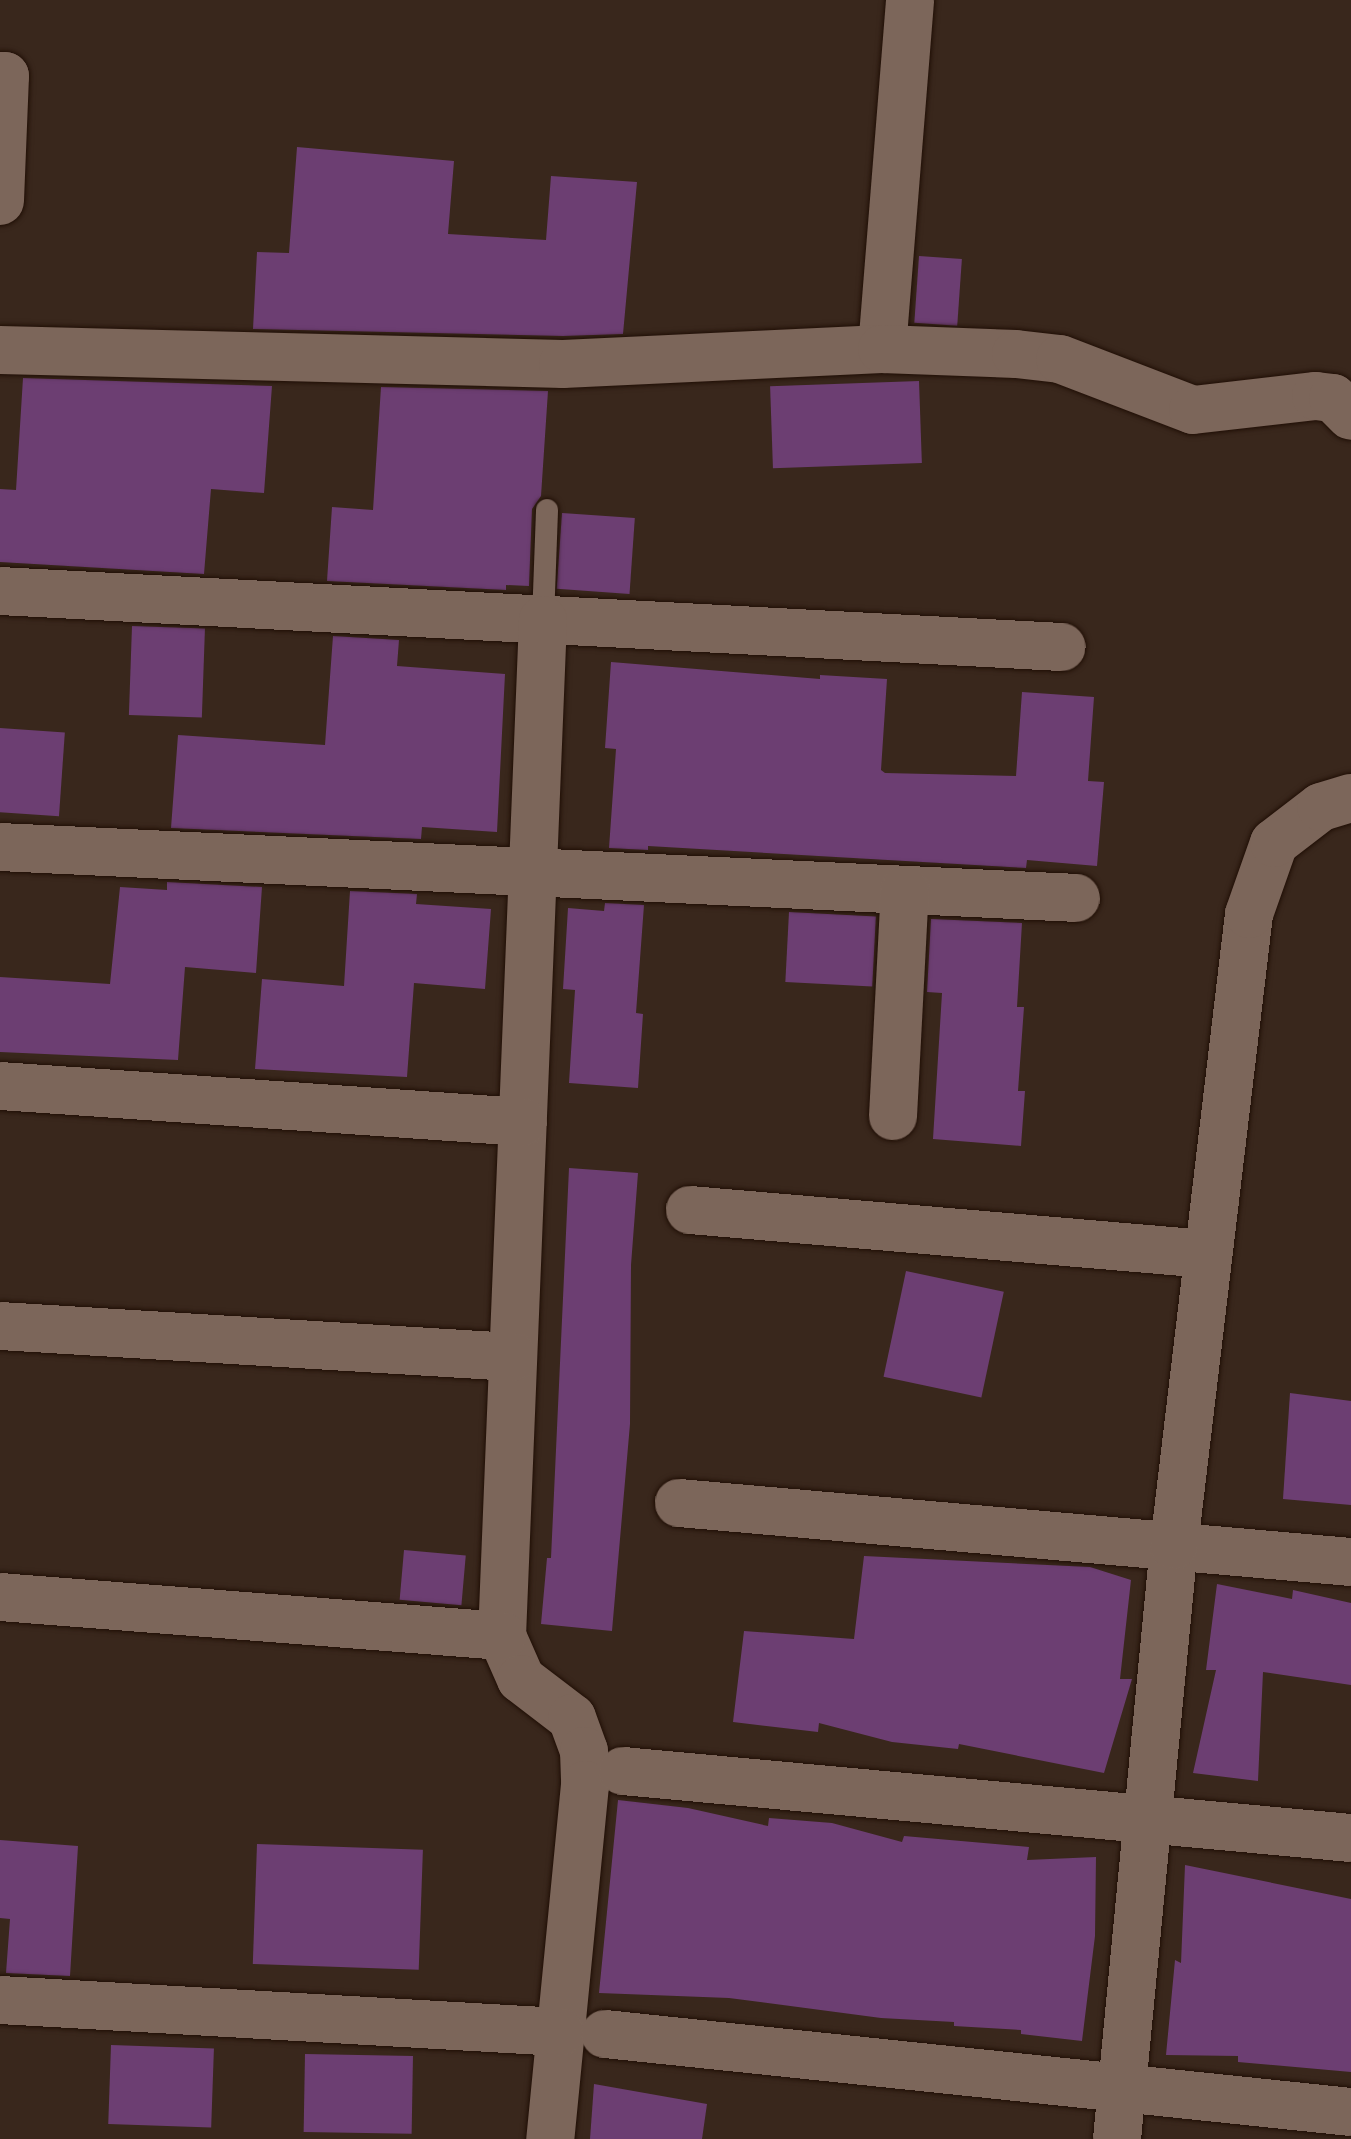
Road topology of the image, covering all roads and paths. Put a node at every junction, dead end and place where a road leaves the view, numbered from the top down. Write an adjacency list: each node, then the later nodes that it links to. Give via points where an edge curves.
1 (910, 0): 4 (street)
2 (0, 76): 3 (street)
3 (0, 201)
4 (882, 349): 5 (street, via 563,364); 6 (street, via 1060,359 1194,410 1316,396 1333,398)
5 (0, 350)
6 (1351, 416)
7 (547, 510): 9 (lane)
8 (0, 591): 9 (street)
9 (543, 620): 10 (street); 13 (street)
10 (1062, 646)
11 (1351, 798): 20 (street, via 1321,807 1274,843 1248,914)
12 (0, 847): 13 (street)
13 (533, 872): 14 (street); 18 (street)
14 (905, 890): 15 (street); 17 (street)
15 (1076, 898)
16 (0, 1086): 18 (street)
17 (893, 1116)
18 (523, 1122): 22 (street)
19 (690, 1210): 20 (street)
20 (1206, 1254): 24 (street)
21 (0, 1326): 22 (street)
22 (513, 1357): 27 (street)
23 (679, 1503): 24 (street)
24 (1174, 1546): 25 (street); 29 (street)
25 (1351, 1562)
26 (0, 1597): 27 (street)
27 (502, 1636): 32 (street, via 521,1679 572,1718 584,1751)
28 (623, 1771): 29 (street)
29 (1145, 1818): 30 (street); 33 (street)
30 (1351, 1838)
31 (0, 2000): 32 (street)
32 (583, 2033): 33 (street); 35 (street)
33 (1122, 2086): 34 (street); 36 (street)
34 (1351, 2112)
35 (550, 2139)
36 (1117, 2139)

